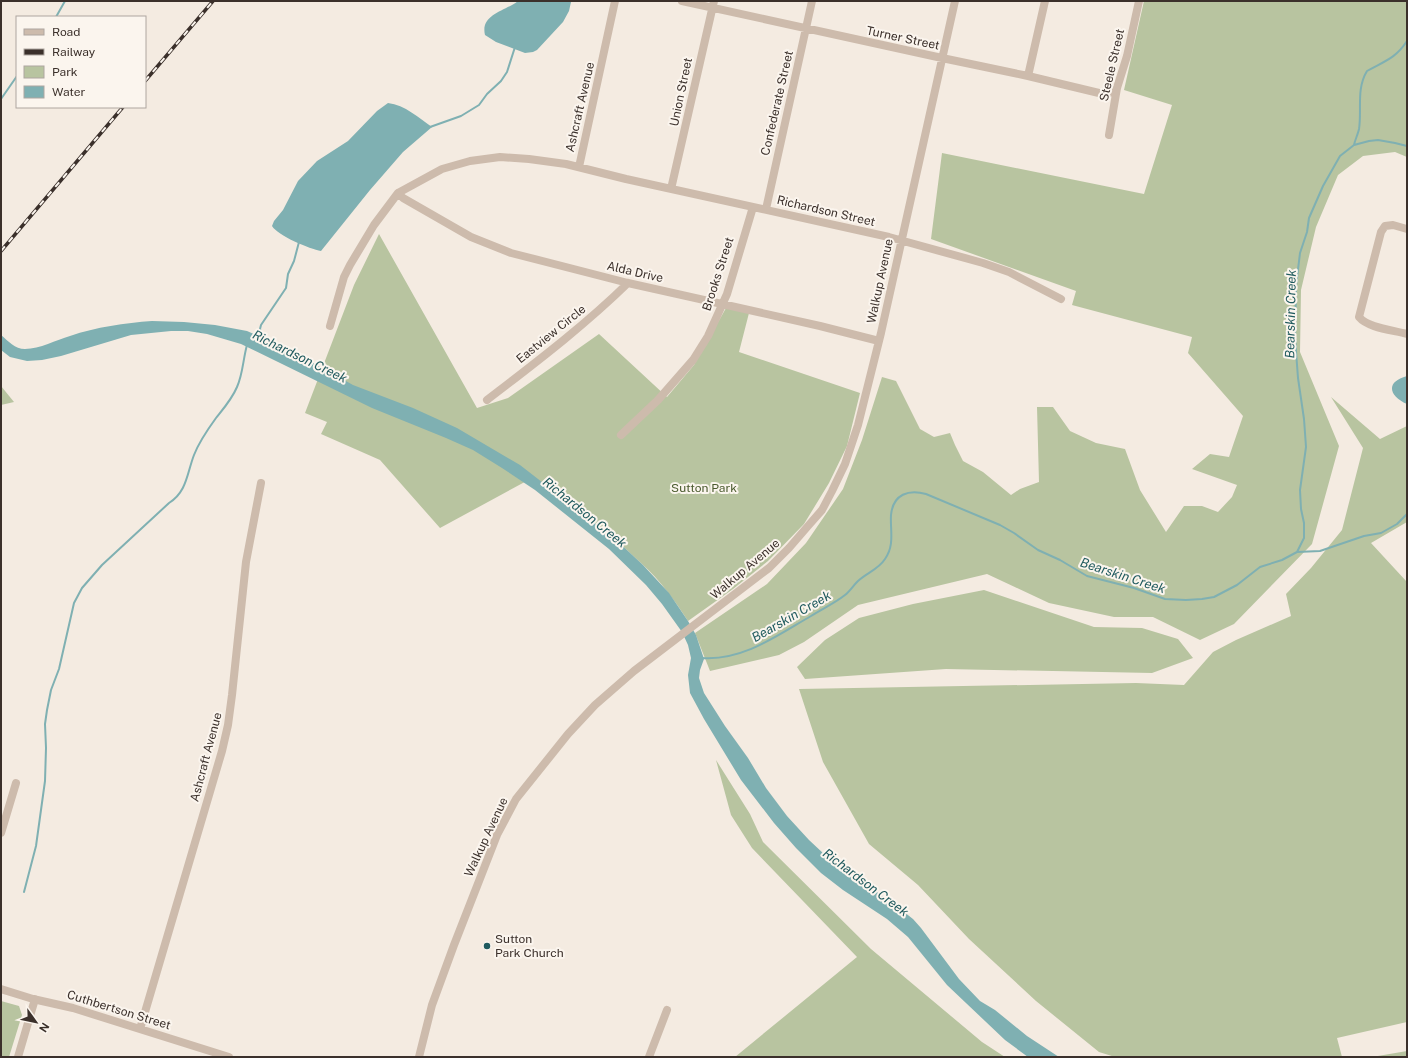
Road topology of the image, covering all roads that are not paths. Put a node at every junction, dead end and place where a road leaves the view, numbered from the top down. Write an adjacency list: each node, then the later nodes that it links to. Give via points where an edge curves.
1 (615, 1): 13 (street, Ashcraft Avenue)
2 (682, 1): 7 (street, Turner Street)
3 (812, 1): 8 (street, Confederate Street)
4 (955, 1): 9 (street, Walkup Avenue)
5 (1045, 1): 10 (street)
6 (1139, 1): 11 (street, Steele Street)
7 (714, 4): 8 (street, Turner Street); 14 (street, Union Street)
8 (807, 28): 9 (street, Turner Street); 17 (street, Confederate Street)
9 (942, 58): 10 (street, Turner Street); 19 (street, Walkup Avenue)
10 (1028, 76): 11 (street, Turner Street, via 1099,93 1109,93)
11 (1117, 88): 12 (street, Steele Street)
12 (1109, 135)
13 (579, 167): 14 (street, Richardson Street); 15 (street, Ashcraft Avenue, via 500,157 470,161 442,169)
14 (671, 188): 16 (street, Richardson Street)
15 (398, 193): 20 (street, Alda Drive, via 489,246 511,254); 23 (street, Ashcraft Avenue, via 350,264)
16 (753, 207): 17 (street, Richardson Street); 22 (street, Brooks Street)
17 (766, 210): 19 (street, Richardson Street)
18 (1407, 229): 24 (street, via 1393,225 1385,226 1381,232 1359,317 1371,325)
19 (902, 241): 21 (street, Richardson Street, via 1002,270); 25 (street, Walkup Avenue)
20 (628, 283): 22 (street, Alda Drive); 26 (street, Eastview Circle, via 605,306)
21 (1061, 299)
22 (724, 304): 25 (street, Alda Drive); 27 (street, Brooks Street, via 693,360 658,400)
23 (330, 326)
24 (1407, 334)
25 (879, 341): 37 (street, Walkup Avenue, via 858,425 845,464 822,510 768,568 595,705 563,739 516,799 497,835 454,945 432,1005)
26 (487, 400)
27 (621, 435)
28 (261, 483): 34 (street, Ashcraft Avenue, via 246,562 228,725)
29 (16, 783): 30 (street)
30 (1, 833)
31 (1, 988): 32 (street, Cuthbertson Street)
32 (35, 999): 34 (street, Cuthbertson Street); 35 (street)
33 (667, 1010): 38 (street)
34 (140, 1029): 36 (street, Cuthbertson Street)
35 (18, 1057)
36 (229, 1057)
37 (419, 1057)
38 (649, 1057)

